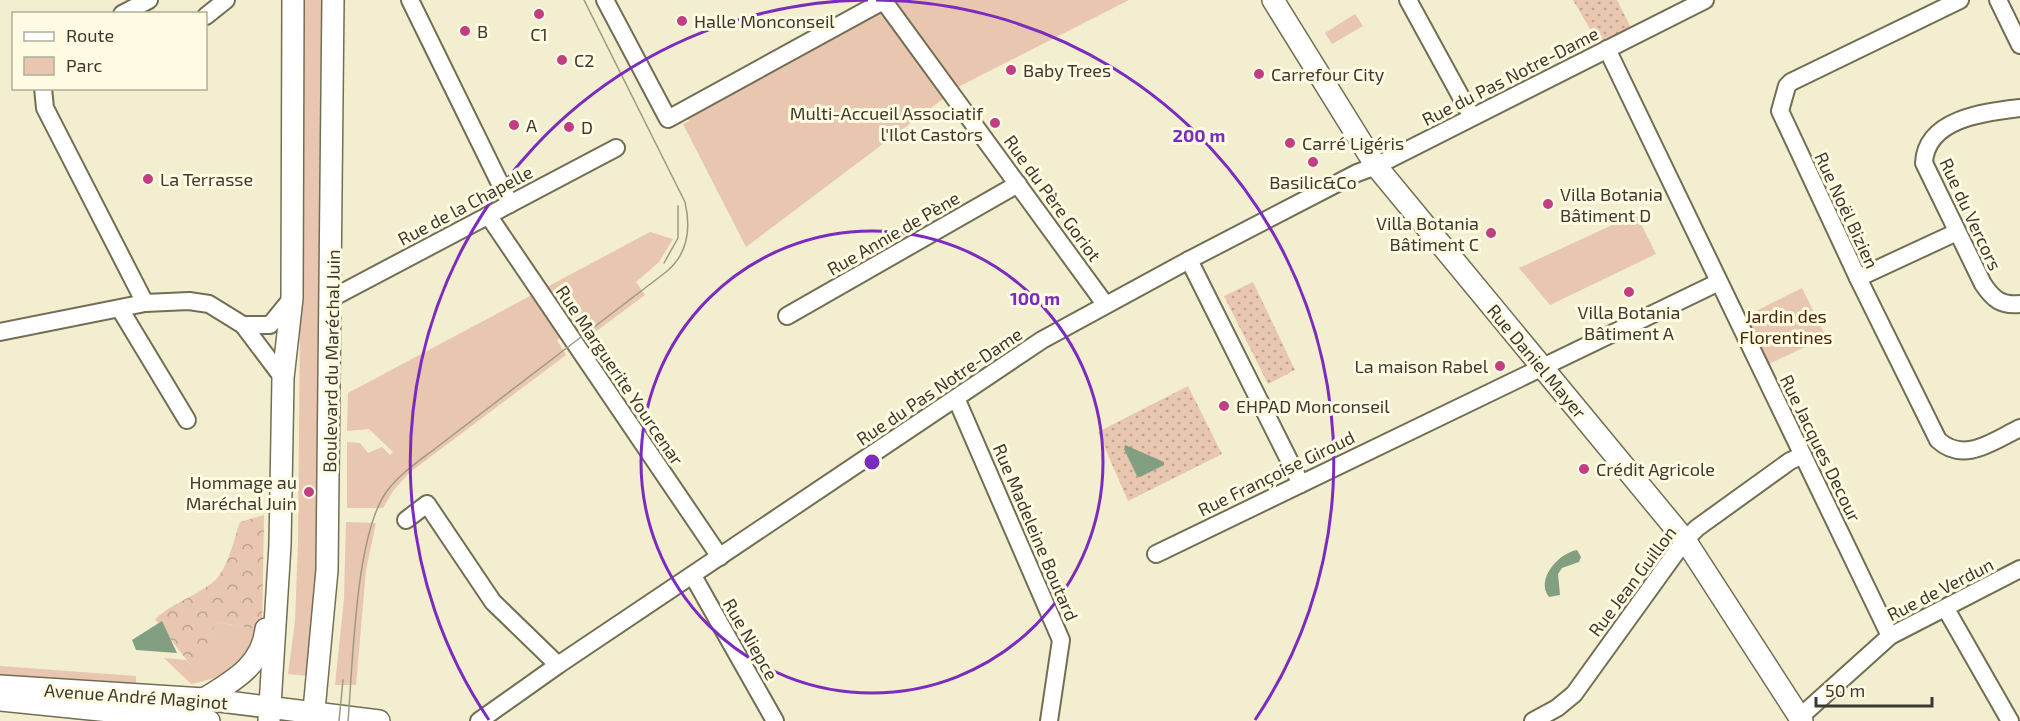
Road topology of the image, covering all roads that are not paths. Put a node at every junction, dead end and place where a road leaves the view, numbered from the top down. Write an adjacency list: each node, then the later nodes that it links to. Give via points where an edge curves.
1 (149, 0): 13 (street)
2 (226, 0): 14 (street)
3 (293, 0): 29 (main road)
4 (333, 0): 30 (main road, Boulevard du Maréchal Juin)
5 (410, 0): 23 (street)
6 (605, 0): 7 (street, via 668,119)
7 (884, 0): 22 (street, Rue du Père Goriot)
8 (1273, 0): 21 (main road, Rue Daniel Mayer)
9 (1408, 0): 19 (street)
10 (1705, 0): 16 (street, Rue du Pas Notre-Dame)
11 (1960, 0): 27 (street, Rue Noël Bizien, via 1787,86 1780,111 1782,119)
12 (1998, 0): 15 (street)
13 (126, 12)
14 (207, 15)
15 (2020, 45)
16 (1607, 49): 19 (street, Rue du Pas Notre-Dame); 28 (street, Rue Jacques Decour)
17 (43, 90): 31 (street, via 45,108)
18 (2020, 108): 25 (street, Rue du Vercors, via 1966,117 1937,134 1927,147 1924,163)
19 (1472, 117): 21 (street, Rue du Pas Notre-Dame)
20 (616, 148): 23 (street, Rue de la Chapelle)
21 (1376, 166): 26 (street, Rue du Pas Notre-Dame); 38 (main road, Rue Daniel Mayer)
22 (1018, 184): 32 (street, Rue du Père Goriot); 35 (street, Rue Annie de Pène)
23 (510, 204): 24 (street, Rue de la Chapelle)
24 (488, 215): 30 (street, Rue de la Chapelle); 49 (street, Rue Marguerite Yourcenar)
25 (1957, 232): 27 (street); 33 (street, Rue du Vercors, via 1993,299 2008,305)
26 (1189, 260): 32 (street, Rue du Pas Notre-Dame); 44 (street)
27 (1858, 278): 42 (street, Rue Noël Bizien, via 1932,432 1942,444 1971,452)
28 (1719, 282): 38 (street, Rue Françoise Giroud); 43 (street, Rue Jacques Decour)
29 (292, 298): 36 (street, via 270,325); 39 (main road)
30 (332, 298): 58 (main road, Boulevard du Maréchal Juin, via 327,570)
31 (145, 303): 34 (street); 36 (street, via 189,300 209,304)
32 (1105, 304): 40 (street, Rue du Pas Notre-Dame, via 1042,340)
33 (2020, 304)
34 (120, 309): 37 (street); 41 (street)
35 (787, 316)
36 (243, 325): 39 (street)
37 (0, 332)
38 (1543, 368): 44 (street, Rue Françoise Giroud); 46 (main road, Rue Daniel Mayer)
39 (283, 378): 47 (main road)
40 (956, 398): 49 (street, Rue du Pas Notre-Dame); 64 (street, Rue Madeleine Boutard, via 1061,640)
41 (187, 420)
42 (2020, 429)
43 (1803, 455): 46 (street, Rue Jean Guillon); 53 (street, Rue Jacques Decour)
44 (1301, 484): 48 (street, Rue Françoise Giroud)
45 (406, 520): 54 (street, via 427,504 493,602)
46 (1685, 540): 59 (main road, Rue Daniel Mayer); 65 (street, Rue Jean Guillon, via 1574,694)
47 (280, 546): 56 (main road, via 265,642 254,665); 58 (main road, via 286,576 284,675)
48 (1156, 554)
49 (720, 557): 51 (street, Rue du Pas Notre-Dame)
50 (2020, 569): 52 (street, Rue de Verdun)
51 (693, 576): 54 (street, Rue du Pas Notre-Dame); 63 (street, Rue Niepce)
52 (1946, 609): 53 (street, Rue de Verdun); 66 (street)
53 (1890, 636): 59 (street, Rue de Verdun)
54 (558, 665): 62 (street, Rue du Pas Notre-Dame)
55 (0, 686): 56 (main road, Avenue André Maginot)
56 (204, 699): 58 (main road, Avenue André Maginot)
57 (0, 700): 60 (main road, Avenue André Maginot)
58 (293, 716): 61 (main road, Avenue André Maginot)
59 (1801, 719)
60 (198, 720)
61 (379, 721)
62 (479, 721)
63 (775, 721)
64 (1049, 721)
65 (1533, 721)
66 (2010, 721)

